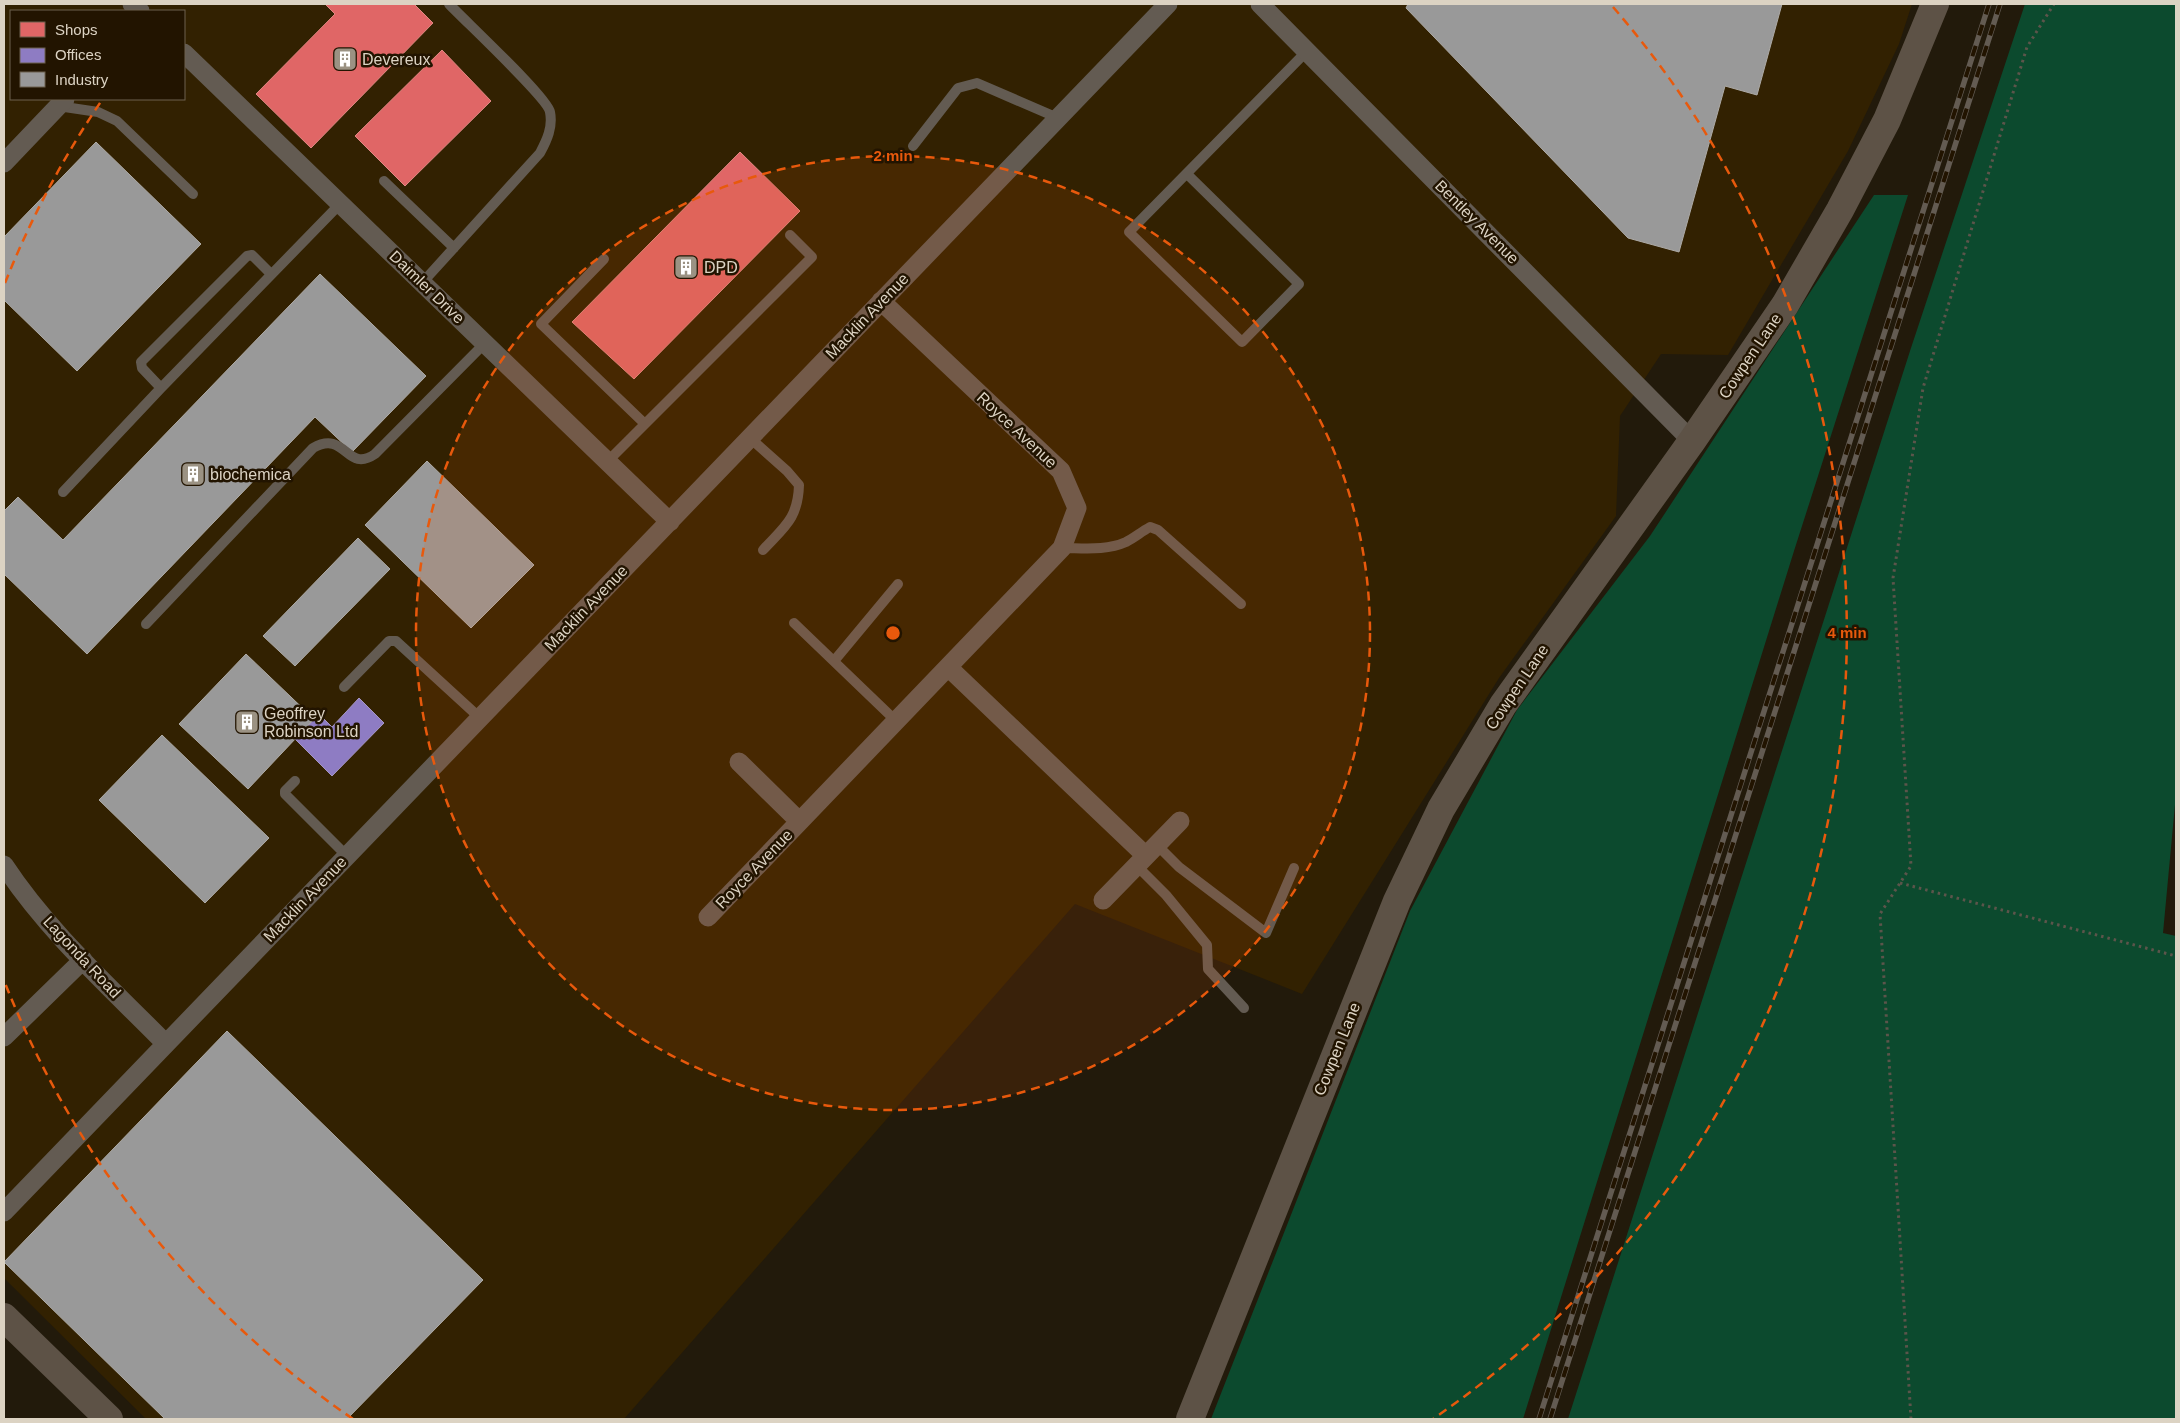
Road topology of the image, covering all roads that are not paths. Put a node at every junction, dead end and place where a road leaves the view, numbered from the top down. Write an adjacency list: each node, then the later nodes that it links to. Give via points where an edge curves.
1 (448, 4): 16 (lane, via 535,91 550,111 549,135 540,152)
2 (1168, 4): 8 (street, Macklin Avenue)
3 (1260, 4): 5 (street, Bentley Avenue)
4 (1935, 4): 25 (street, Cowpen Lane, via 1887,120 1840,210 1785,305)
5 (1307, 51): 11 (lane); 25 (street, Bentley Avenue)
6 (185, 54): 14 (street, Daimler Drive)
7 (61, 102): 10 (street); 13 (lane, via 98,112 117,122)
8 (1058, 118): 9 (lane, via 977,83 958,88); 20 (street, Macklin Avenue)
9 (914, 146)
10 (4, 163)
11 (1187, 174): 11 (lane, via 1129,232 1242,342 1299,284)
12 (384, 181): 16 (lane)
13 (193, 194)
14 (340, 204): 18 (lane); 19 (street, Daimler Drive)
15 (790, 236): 23 (lane, via 812,257)
16 (454, 248): 19 (lane)
17 (604, 259): 23 (lane, via 542,324)
18 (271, 274): 22 (lane); 22 (lane, via 252,255 247,256 141,362 142,368)
19 (422, 283): 21 (street, Daimler Drive)
20 (881, 301): 24 (street, Macklin Avenue); 29 (street, Royce Avenue, via 1061,471 1077,508)
21 (485, 344): 26 (street, Daimler Drive); 34 (lane, via 367,460 357,460 333,443 326,442 313,448)
22 (161, 388): 27 (lane)
23 (645, 424): 26 (lane)
24 (750, 438): 28 (street, Macklin Avenue); 30 (lane, via 799,485 793,518)
25 (1692, 441): 57 (street, Cowpen Lane, via 1503,705 1441,809 1393,909)
26 (607, 462): 28 (street, Daimler Drive)
27 (63, 492)
28 (670, 522): 38 (street, Macklin Avenue)
29 (1062, 548): 32 (lane, via 1114,546 1150,527 1158,530); 36 (street, Royce Avenue)
30 (763, 550)
31 (898, 584): 35 (lane)
32 (1241, 604)
33 (794, 623): 35 (lane)
34 (146, 624)
35 (834, 662): 39 (lane)
36 (948, 666): 39 (street, Royce Avenue); 44 (street)
37 (344, 687): 38 (lane, via 389,641 396,642)
38 (480, 718): 45 (street, Macklin Avenue)
39 (896, 720): 42 (street, Royce Avenue)
40 (739, 762): 42 (street, Royce Avenue)
41 (295, 781): 45 (lane, via 285,794)
42 (800, 820): 49 (street, Royce Avenue)
43 (1180, 821): 44 (street)
44 (1146, 855): 47 (lane, via 1179,867 1266,933); 48 (street); 51 (lane, via 1166,895 1207,945 1208,969)
45 (346, 856): 53 (street, Macklin Avenue)
46 (4, 865): 50 (street, Lagonda Road, via 22,892)
47 (1294, 868)
48 (1102, 900)
49 (708, 916)
50 (83, 960): 52 (street); 53 (street, Lagonda Road)
51 (1244, 1008)
52 (4, 1037)
53 (166, 1044): 54 (street, Macklin Avenue)
54 (4, 1212)
55 (4, 1317): 56 (street)
56 (109, 1419)
57 (1190, 1419)

